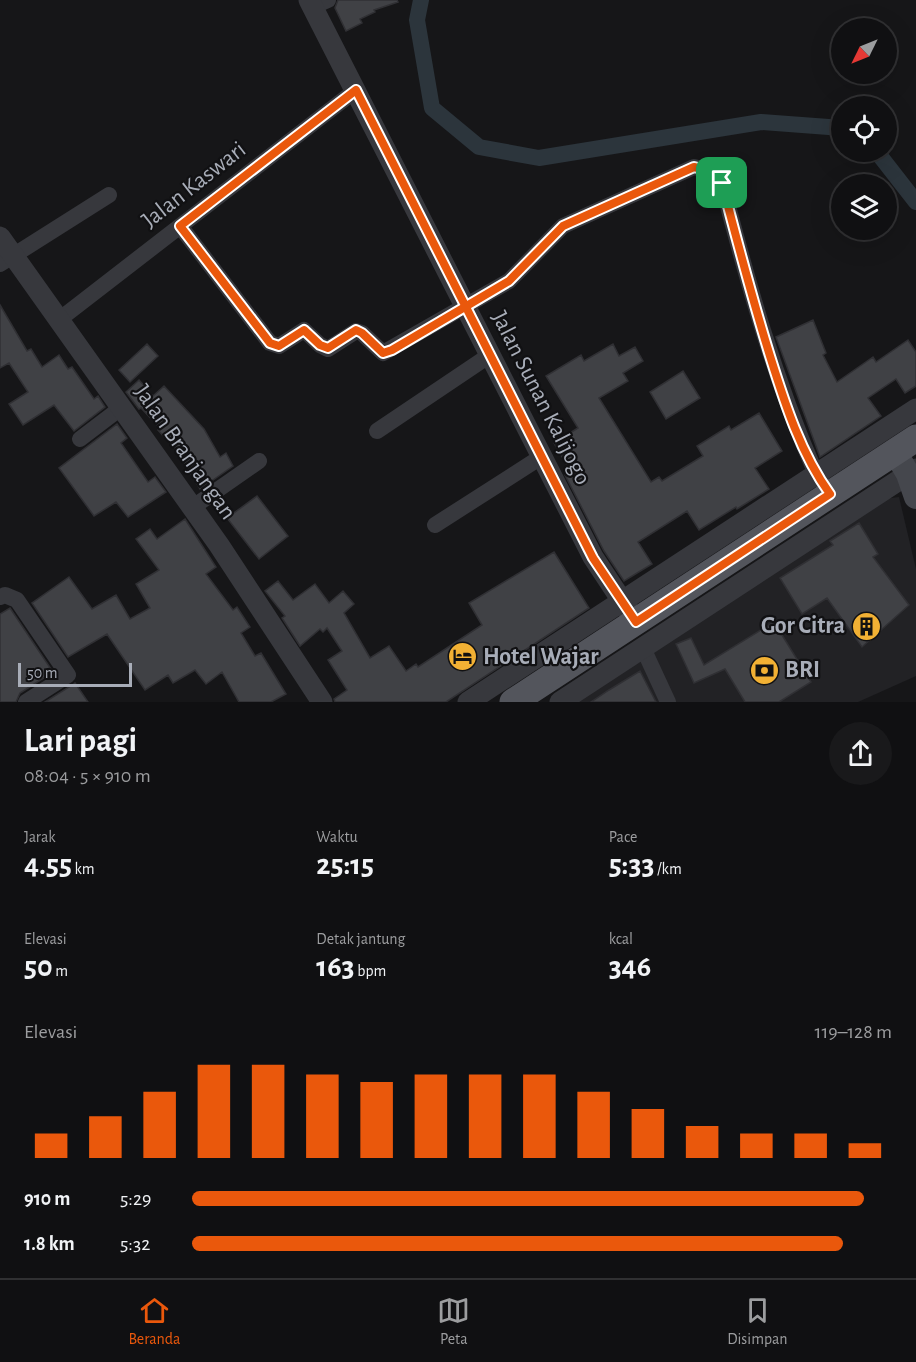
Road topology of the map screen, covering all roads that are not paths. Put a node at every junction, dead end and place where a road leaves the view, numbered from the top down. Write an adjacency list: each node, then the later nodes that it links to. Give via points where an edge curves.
1 (316, 2): 2 (street, Jalan Sunan Kalijogo)
2 (356, 90): 4 (street, Jalan Kaswari); 7 (street, Jalan Sunan Kalijogo)
3 (109, 195): 6 (street)
4 (180, 226): 7 (street, via 275,346 304,330 328,348 356,330 383,353); 8 (street, Jalan Kaswari)
5 (0, 237): 6 (street, Jalan Branjangan)
6 (7, 261): 8 (street, Jalan Branjangan)
7 (466, 306): 9 (street, Jalan Sunan Kalijogo); 17 (street, via 509,281 563,226 694,167 710,171 722,183 749,288 787,408)
8 (60, 319): 10 (street, Jalan Branjangan)
9 (490, 355): 12 (street); 14 (street, Jalan Sunan Kalijogo)
10 (122, 407): 13 (street); 19 (street, Jalan Branjangan)
11 (916, 409): 17 (street)
12 (377, 431)
13 (80, 439)
14 (541, 458): 20 (street); 22 (street, Jalan Sunan Kalijogo, via 593,558)
15 (909, 458): 17 (main road); 18 (main road); 22 (street)
16 (259, 461): 19 (street)
17 (823, 484): 22 (main road)
18 (916, 497)
19 (193, 507): 24 (street, Jalan Branjangan)
20 (435, 525)
21 (0, 597): 23 (street, via 17,600 68,675)
22 (634, 624): 25 (street); 26 (main road); 27 (street); 28 (street)
23 (26, 702)
24 (322, 702)
25 (468, 702)
26 (514, 702)
27 (560, 702)
28 (668, 702)

